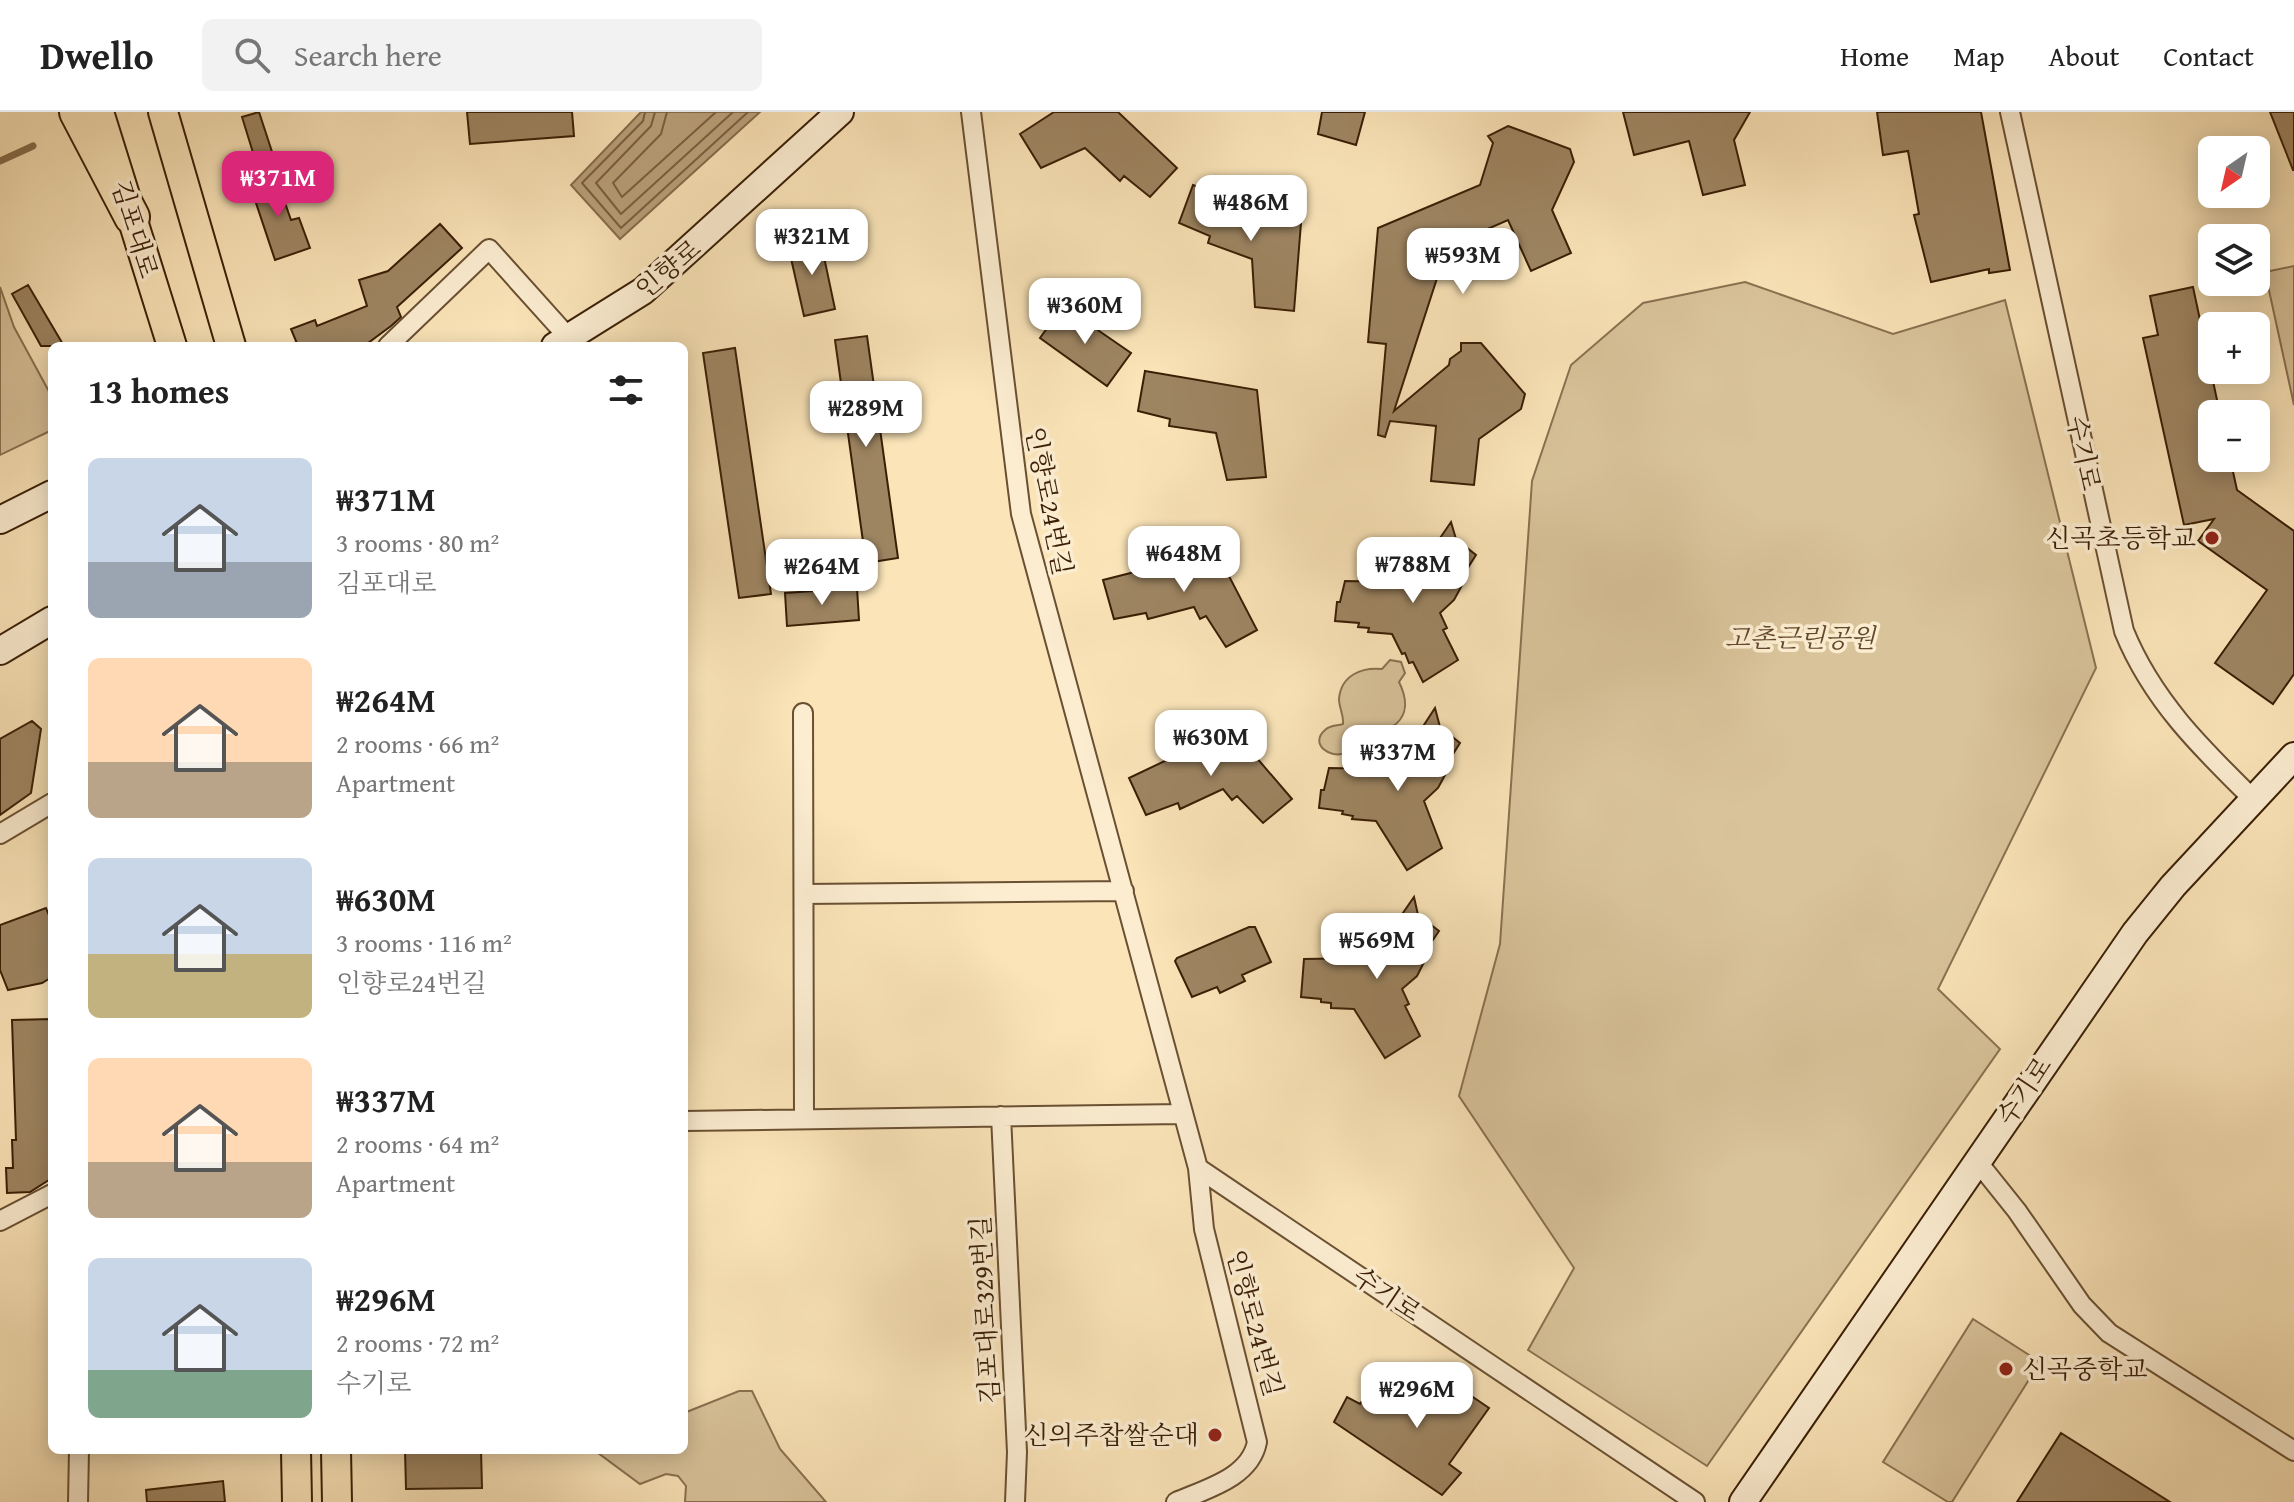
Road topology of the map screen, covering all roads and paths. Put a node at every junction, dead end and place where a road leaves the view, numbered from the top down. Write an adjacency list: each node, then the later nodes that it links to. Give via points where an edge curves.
1 (77, 112): 7 (highway)
2 (99, 112): 7 (main road, 김포대로)
3 (163, 112): 9 (main road)
4 (840, 112): 11 (street, 인향로, via 643,291)
5 (971, 112): 21 (street, 인향로24번길, via 1021,514)
6 (2010, 112): 18 (street, 수기로, via 2124,631 2140,670 2164,705)
7 (132, 217): 8 (main road, 김포대로)
8 (171, 342)
9 (230, 342)
10 (392, 342): 11 (street, via 489,249)
11 (561, 342)
12 (48, 496): 13 (street)
13 (0, 520)
14 (48, 622): 15 (street)
15 (5, 642)
16 (803, 713): 22 (street)
17 (2294, 756): 18 (street, 수기로)
18 (2253, 799): 27 (street, 수기로, via 2135,933)
19 (48, 805): 20 (street)
20 (0, 834)
21 (1124, 891): 22 (street); 23 (street, 인향로24번길)
22 (804, 894): 25 (street)
23 (1182, 1114): 24 (street); 28 (street, 인향로24번길)
24 (1001, 1116): 25 (street); 38 (street, 김포대로329번길, via 1016,1415)
25 (804, 1119): 26 (street)
26 (688, 1121)
27 (1977, 1161): 31 (street, via 2082,1305 2109,1333); 41 (street, 수기로)
28 (1198, 1168): 39 (street, 인향로24번길, via 1204,1229 1257,1442 1246,1467); 40 (street, 수기로)
29 (48, 1196): 30 (street)
30 (0, 1221)
31 (2294, 1451)
32 (79, 1454): 35 (street)
33 (296, 1454): 36 (main road)
34 (336, 1454): 37 (main road)
35 (78, 1502)
36 (297, 1502)
37 (337, 1502)
38 (1015, 1502)
39 (1176, 1502)
40 (1695, 1502)
41 (1743, 1502)

